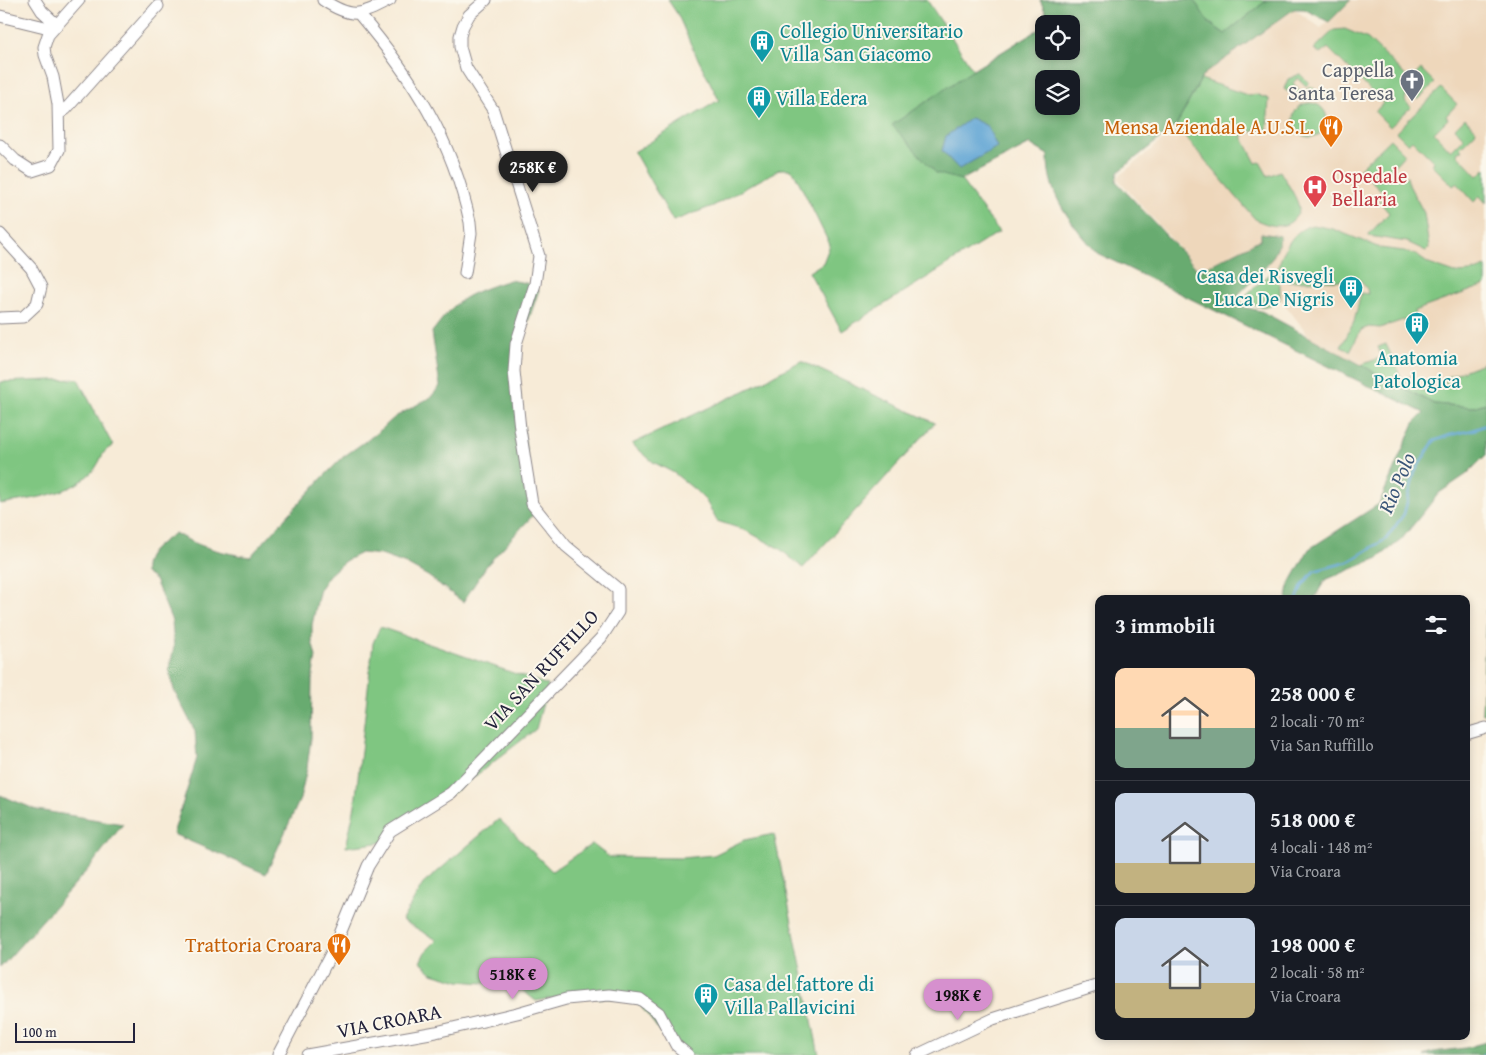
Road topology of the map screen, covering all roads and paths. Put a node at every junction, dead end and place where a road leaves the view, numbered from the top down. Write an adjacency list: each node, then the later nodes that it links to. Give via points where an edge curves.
1 (35, 0): 9 (street)
2 (79, 0): 9 (street)
3 (323, 0): 7 (street, via 342,11)
4 (390, 0): 7 (street)
5 (486, 0): 18 (street, VIA SAN RUFFILLO, via 469,15 460,36 460,47 466,68 492,110 539,256 535,284 516,344 514,371 532,504 566,546 618,589 618,612 601,638 451,793 390,831 368,866 335,946)
6 (158, 6): 10 (street)
7 (359, 14): 13 (street, via 408,76 443,138 470,222)
8 (0, 16): 9 (street)
9 (55, 27): 10 (street, via 46,39 45,55 53,77)
10 (59, 114): 11 (street, via 59,150 51,166 32,171)
11 (0, 145)
12 (0, 234): 14 (street, via 31,268 41,287 37,304 23,317)
13 (465, 274)
14 (0, 318)
15 (1486, 728): 16 (street)
16 (1470, 733)
17 (1095, 987): 21 (street, via 993,1019)
18 (278, 1055)
19 (307, 1055): 20 (street, VIA CROARA, via 436,1032 566,999 609,995 640,999 659,1014 676,1045)
20 (688, 1055)
21 (917, 1055)

